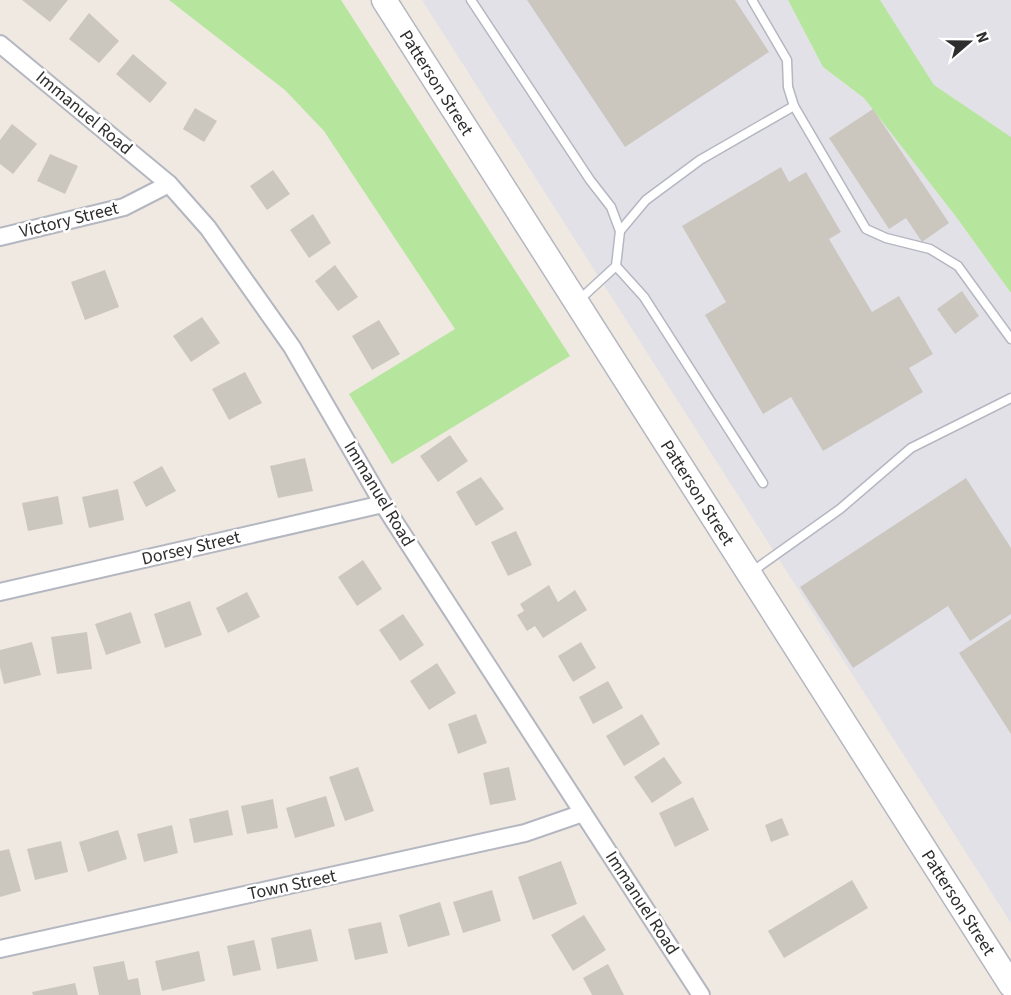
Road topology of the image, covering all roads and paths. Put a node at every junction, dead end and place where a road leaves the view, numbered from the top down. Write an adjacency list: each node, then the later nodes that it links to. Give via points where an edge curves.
1 (384, 0): 10 (main road, Patterson Street)
2 (471, 0): 7 (lane, via 611,207)
3 (752, 0): 5 (lane, via 787,60 788,87)
4 (0, 44): 6 (street, Immanuel Road)
5 (794, 106): 7 (lane, via 700,160 646,200); 11 (lane, via 866,229 930,249 958,266)
6 (169, 184): 8 (street, Victory Street, via 124,207); 14 (street, Immanuel Road, via 208,228 292,346)
7 (620, 231): 9 (lane)
8 (0, 237)
9 (616, 266): 10 (lane); 13 (lane, via 644,297)
10 (577, 302): 15 (main road, Patterson Street)
11 (1011, 339)
12 (1011, 398): 15 (lane, via 911,448 840,509)
13 (763, 483)
14 (383, 504): 16 (street, Dorsey Street); 17 (street, Immanuel Road)
15 (750, 573): 19 (main road, Patterson Street)
16 (0, 592)
17 (583, 813): 18 (street, Town Street, via 525,833); 20 (street, Immanuel Road)
18 (0, 949)
19 (1011, 985)
20 (701, 995)

